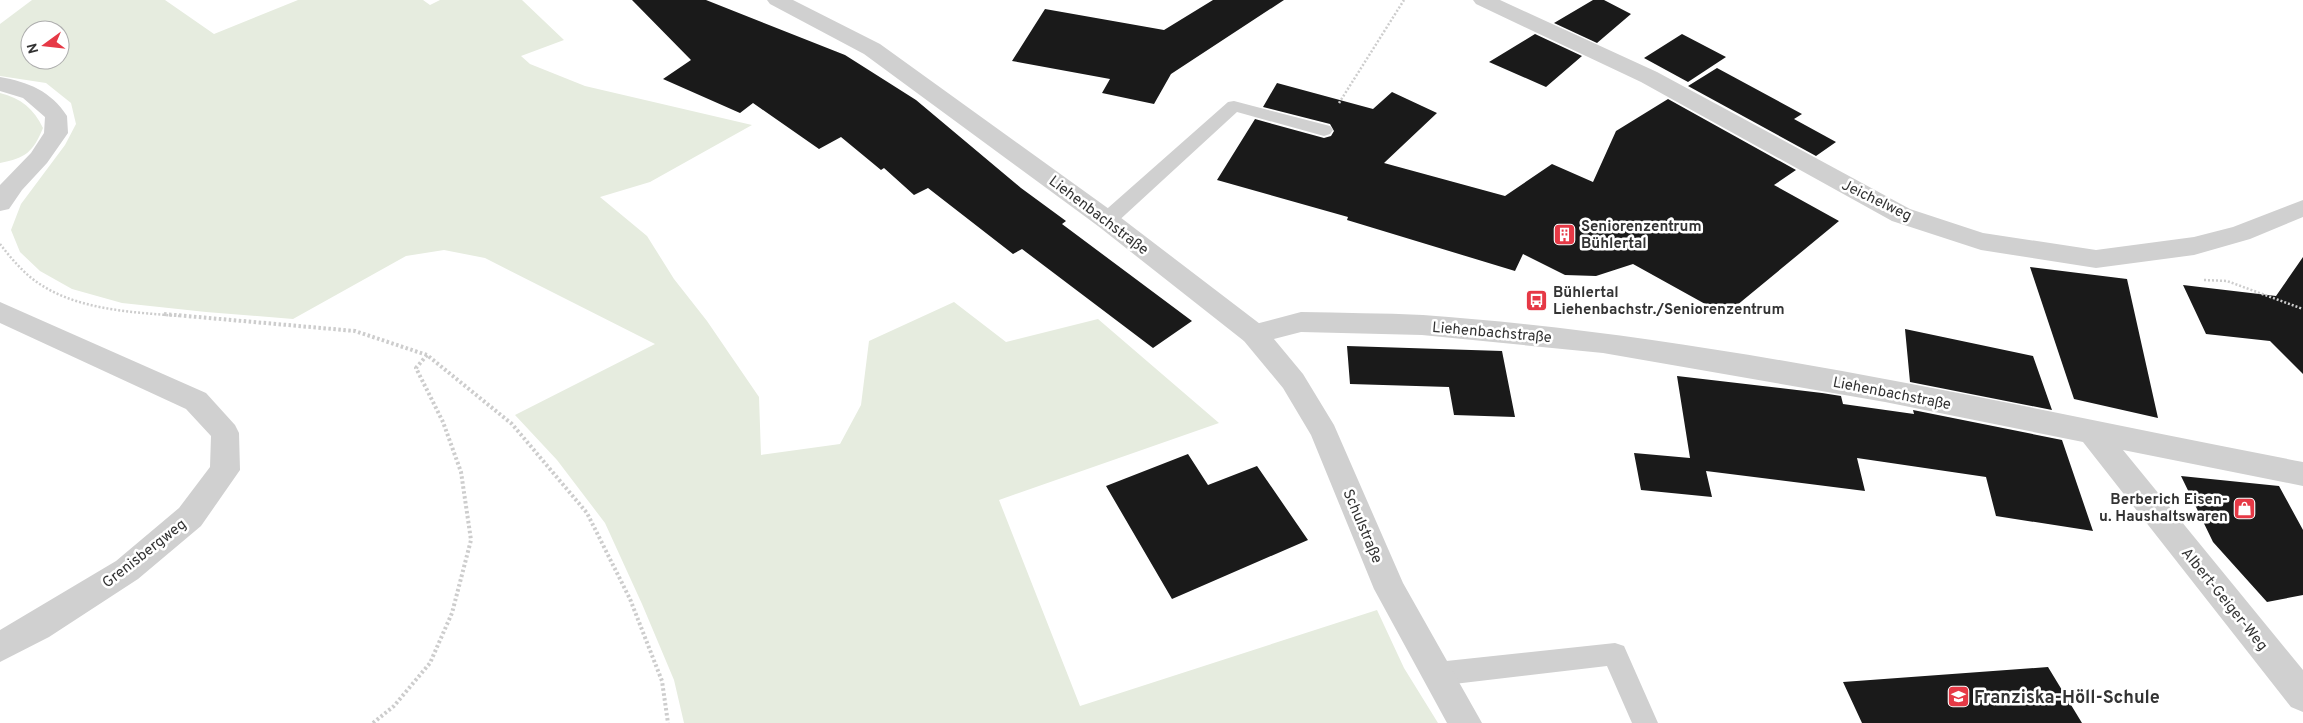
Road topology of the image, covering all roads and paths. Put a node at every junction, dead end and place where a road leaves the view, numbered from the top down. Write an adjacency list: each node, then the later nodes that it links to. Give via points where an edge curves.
1 (777, 0): 8 (street, Liehenbachstraße, via 872,49)
2 (1404, 0): 5 (path)
3 (1483, 0): 7 (street, Jeichelweg, via 1649,77 1900,215 1981,241 2096,259 2194,246)
4 (0, 84): 6 (street, via 15,86 39,97 56,116 56,133)
5 (1324, 130): 8 (lane, via 1234,106)
6 (0, 203)
7 (2303, 208)
8 (1107, 220): 13 (street, Liehenbachstraße)
9 (0, 244): 14 (path, via 12,261 35,281 73,300 124,311 356,331)
10 (2199, 279): 11 (path, via 2227,281)
11 (2303, 309)
12 (0, 312): 17 (street, Grenisbergweg, via 196,401 225,433 225,470 190,517 127,570)
13 (1254, 334): 15 (street, Liehenbachstraße, via 1302,322 1422,325 1576,340 1724,362); 18 (street, Schulstraße, via 1294,381 1324,433 1390,589)
14 (427, 355): 20 (path, via 416,368 443,422 461,472 471,540 452,614 430,663 394,706); 21 (path, via 512,424 588,513 630,599 662,681)
15 (2091, 431): 16 (street, Liehenbachstraße); 19 (street, Albert-Geiger-Weg)
16 (2303, 474)
17 (0, 647)
18 (1437, 674): 22 (street, Schulstraße); 23 (lane, via 1615,654)
19 (2303, 696)
20 (373, 723)
21 (668, 723)
22 (1465, 723)
23 (1645, 723)

